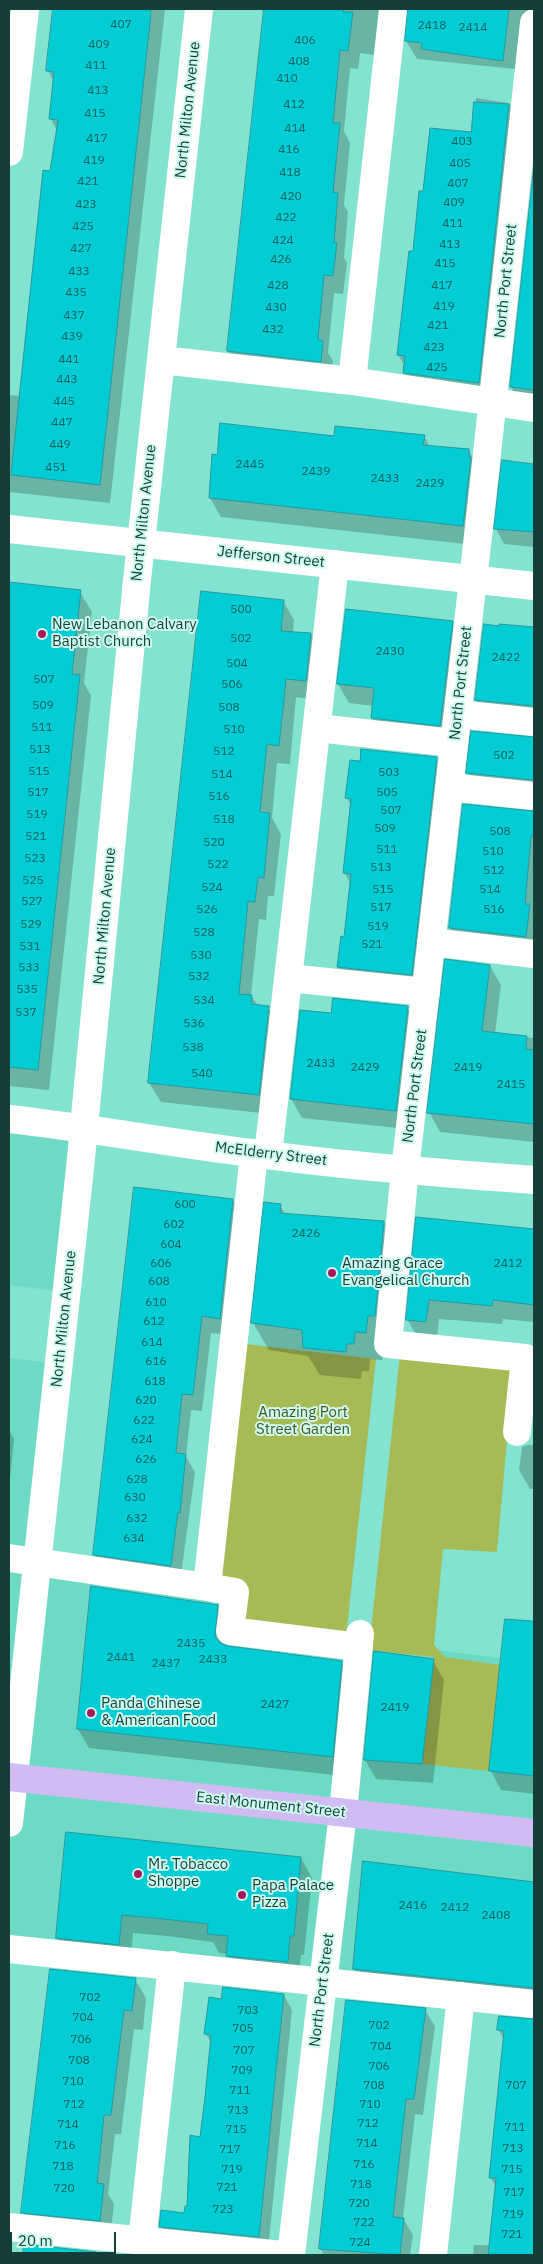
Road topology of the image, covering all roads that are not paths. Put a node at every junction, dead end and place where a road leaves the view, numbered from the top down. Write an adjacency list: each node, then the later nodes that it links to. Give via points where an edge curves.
1 (25, 9): 5 (street)
2 (199, 9): 6 (street, North Milton Avenue)
3 (393, 9): 7 (street)
4 (534, 23): 8 (street, North Port Street)
5 (9, 152)
6 (161, 360): 7 (street); 11 (street, North Milton Avenue)
7 (352, 382): 8 (street)
8 (492, 404): 9 (street); 13 (street, North Port Street)
9 (534, 408)
10 (9, 529): 11 (street, Jefferson Street)
11 (141, 543): 12 (street, Jefferson Street); 26 (street, North Milton Avenue)
12 (335, 564): 13 (street, Jefferson Street); 17 (street)
13 (473, 579): 14 (street, Jefferson Street); 15 (street, North Port Street)
14 (534, 586)
15 (458, 714): 16 (street); 18 (street, North Port Street)
16 (534, 722)
17 (317, 728): 18 (street); 23 (street)
18 (454, 743): 19 (street, North Port Street)
19 (449, 787): 20 (street); 21 (street, North Port Street)
20 (534, 796)
21 (431, 942): 22 (street); 24 (street, North Port Street)
22 (534, 954)
23 (288, 978): 24 (street); 27 (street)
24 (426, 992): 28 (street, North Port Street)
25 (9, 1119): 26 (street, McElderry Street)
26 (84, 1127): 27 (street, McElderry Street); 32 (street, North Milton Avenue)
27 (261, 1154): 28 (street, McElderry Street); 33 (street)
28 (405, 1170): 29 (street, McElderry Street); 30 (street, North Port Street, via 388,1344 525,1358)
29 (534, 1180)
30 (516, 1432)
31 (9, 1558): 32 (street)
32 (38, 1562): 33 (street); 34 (street, North Milton Avenue)
33 (207, 1587): 35 (street, North Port Street, via 234,1592 230,1631 359,1640)
34 (12, 1777): 35 (main road, East Monument Street); 36 (street, North Milton Avenue)
35 (343, 1813): 37 (main road, East Monument Street); 40 (street, North Port Street)
36 (9, 1824)
37 (534, 1833)
38 (9, 1949): 39 (street)
39 (172, 1965): 40 (street); 44 (street)
40 (323, 1981): 41 (street); 46 (street, North Port Street)
41 (461, 1996): 42 (street); 47 (street)
42 (534, 2004)
43 (9, 2227): 44 (street)
44 (142, 2241): 45 (street)
45 (282, 2255)
46 (291, 2255)
47 (433, 2255)

